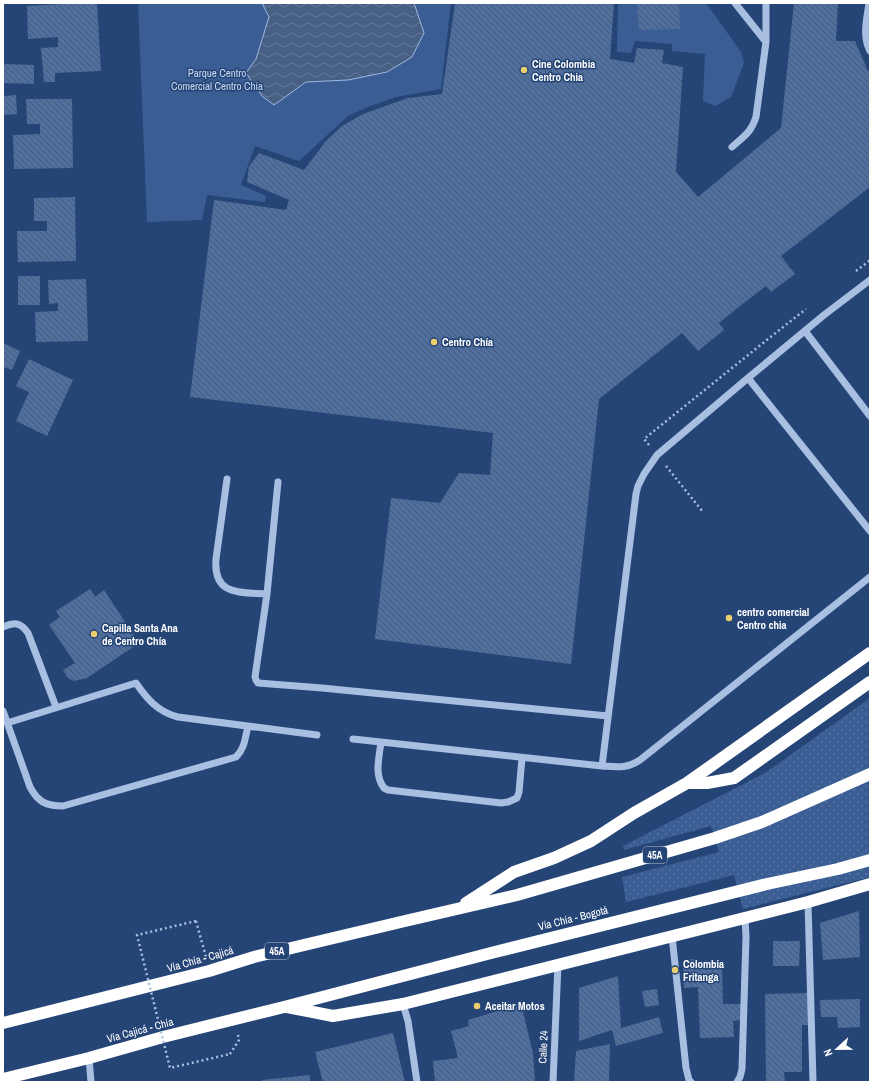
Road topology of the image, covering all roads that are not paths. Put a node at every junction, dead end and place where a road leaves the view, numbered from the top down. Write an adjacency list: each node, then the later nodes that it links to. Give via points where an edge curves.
1 (735, 3): 4 (street)
2 (766, 3): 4 (street)
3 (869, 3): 5 (street, via 866,33)
4 (766, 42): 6 (street, via 753,127)
5 (870, 51)
6 (732, 147)
7 (870, 280): 8 (street)
8 (805, 331): 9 (street); 10 (street)
9 (748, 378): 13 (street); 21 (street, via 657,455 638,486)
10 (870, 416)
11 (227, 479): 15 (street, via 216,575 222,585 235,592)
12 (278, 482): 15 (street)
13 (870, 531)
14 (870, 577): 28 (street, via 640,760 621,768)
15 (267, 594): 21 (street, via 255,677 258,683)
16 (3, 627): 19 (street, via 19,624 28,634)
17 (870, 653): 30 (highway)
18 (870, 682): 30 (highway, via 734,778 707,783)
19 (56, 707): 22 (street); 23 (street, via 136,683 148,699 169,715)
20 (3, 711): 22 (street)
21 (608, 716): 28 (street)
22 (7, 723): 23 (street, via 35,796 39,801 54,806 63,806 236,757 244,746)
23 (248, 726): 24 (street)
24 (317, 735)
25 (353, 739): 26 (street)
26 (381, 742): 27 (street); 27 (street, via 378,778 384,788 501,803 517,798)
27 (522, 758): 28 (street)
28 (602, 766)
29 (870, 774): 34 (highway, 45A, via 762,822 715,838 517,895)
30 (687, 782): 34 (highway, via 591,841 514,872)
31 (870, 860): 39 (highway, Vía Chía - Bogotá, via 661,910)
32 (870, 884): 33 (highway)
33 (808, 902): 35 (highway); 48 (street)
34 (460, 908): 40 (highway, Vía Chía - Cajicá / 45A, via 254,957 209,971)
35 (745, 918): 36 (highway); 47 (street, via 742,1069)
36 (672, 936): 37 (highway); 46 (street, via 686,1068 688,1080)
37 (558, 964): 38 (highway); 45 (street, Calle 24)
38 (403, 1004): 39 (highway, via 333,1016); 44 (street)
39 (284, 1007): 41 (highway, Vía Cajicá - Chía)
40 (3, 1023)
41 (89, 1058): 42 (highway, Vía Cajicá - Chía); 43 (street)
42 (3, 1079)
43 (91, 1082)
44 (417, 1082)
45 (553, 1082)
46 (691, 1082)
47 (736, 1082)
48 (814, 1082)

